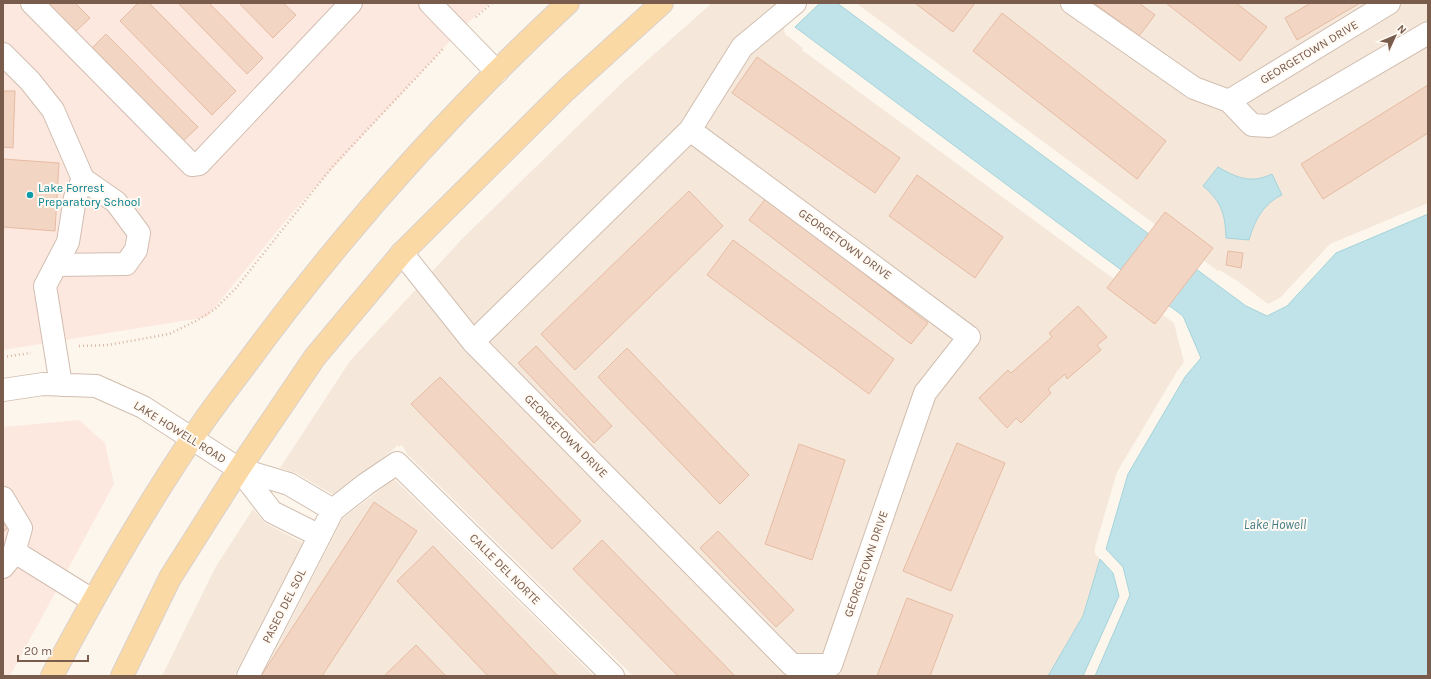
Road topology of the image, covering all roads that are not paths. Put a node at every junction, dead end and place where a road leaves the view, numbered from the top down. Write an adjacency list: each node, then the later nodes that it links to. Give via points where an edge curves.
1 (32, 3): 2 (street, via 192,165 199,164)
2 (351, 3)
3 (430, 3): 11 (street)
4 (568, 3): 11 (main road)
5 (662, 3): 15 (main road, via 566,90)
6 (795, 3): 13 (street, via 742,47)
7 (1072, 3): 12 (street, via 1194,88)
8 (1389, 3): 12 (street, GEORGETOWN DRIVE)
9 (1428, 34): 12 (street, via 1269,126 1252,125)
10 (3, 54): 14 (street, via 30,81 53,110)
11 (497, 72): 20 (main road, via 387,186 280,318)
12 (1229, 101)
13 (690, 130): 17 (street); 17 (street, GEORGETOWN DRIVE, via 970,337 925,393 831,665 792,665)
14 (83, 179): 16 (street, via 75,198 68,242); 16 (street, via 116,202 139,233 136,250 126,264)
15 (402, 253): 17 (street, GEORGETOWN DRIVE); 22 (main road, via 315,357)
16 (57, 265): 18 (street, via 45,286)
17 (473, 342)
18 (61, 385): 19 (street, LAKE HOWELL ROAD, via 43,384); 20 (street, LAKE HOWELL ROAD, via 96,386 143,407)
19 (3, 390)
20 (191, 439): 22 (street, LAKE HOWELL ROAD); 27 (main road)
21 (397, 463): 24 (street, PASEO DEL SOL); 31 (street, CALLE DEL NORTE)
22 (239, 469): 24 (street, via 289,484); 25 (street, via 272,512); 29 (main road, via 170,578)
23 (3, 498): 26 (street, via 21,528)
24 (333, 510): 25 (street, PASEO DEL SOL)
25 (320, 536): 30 (street, PASEO DEL SOL)
26 (9, 560): 27 (street)
27 (92, 600): 28 (main road)
28 (52, 676)
29 (122, 676)
30 (248, 676)
31 (614, 676)

